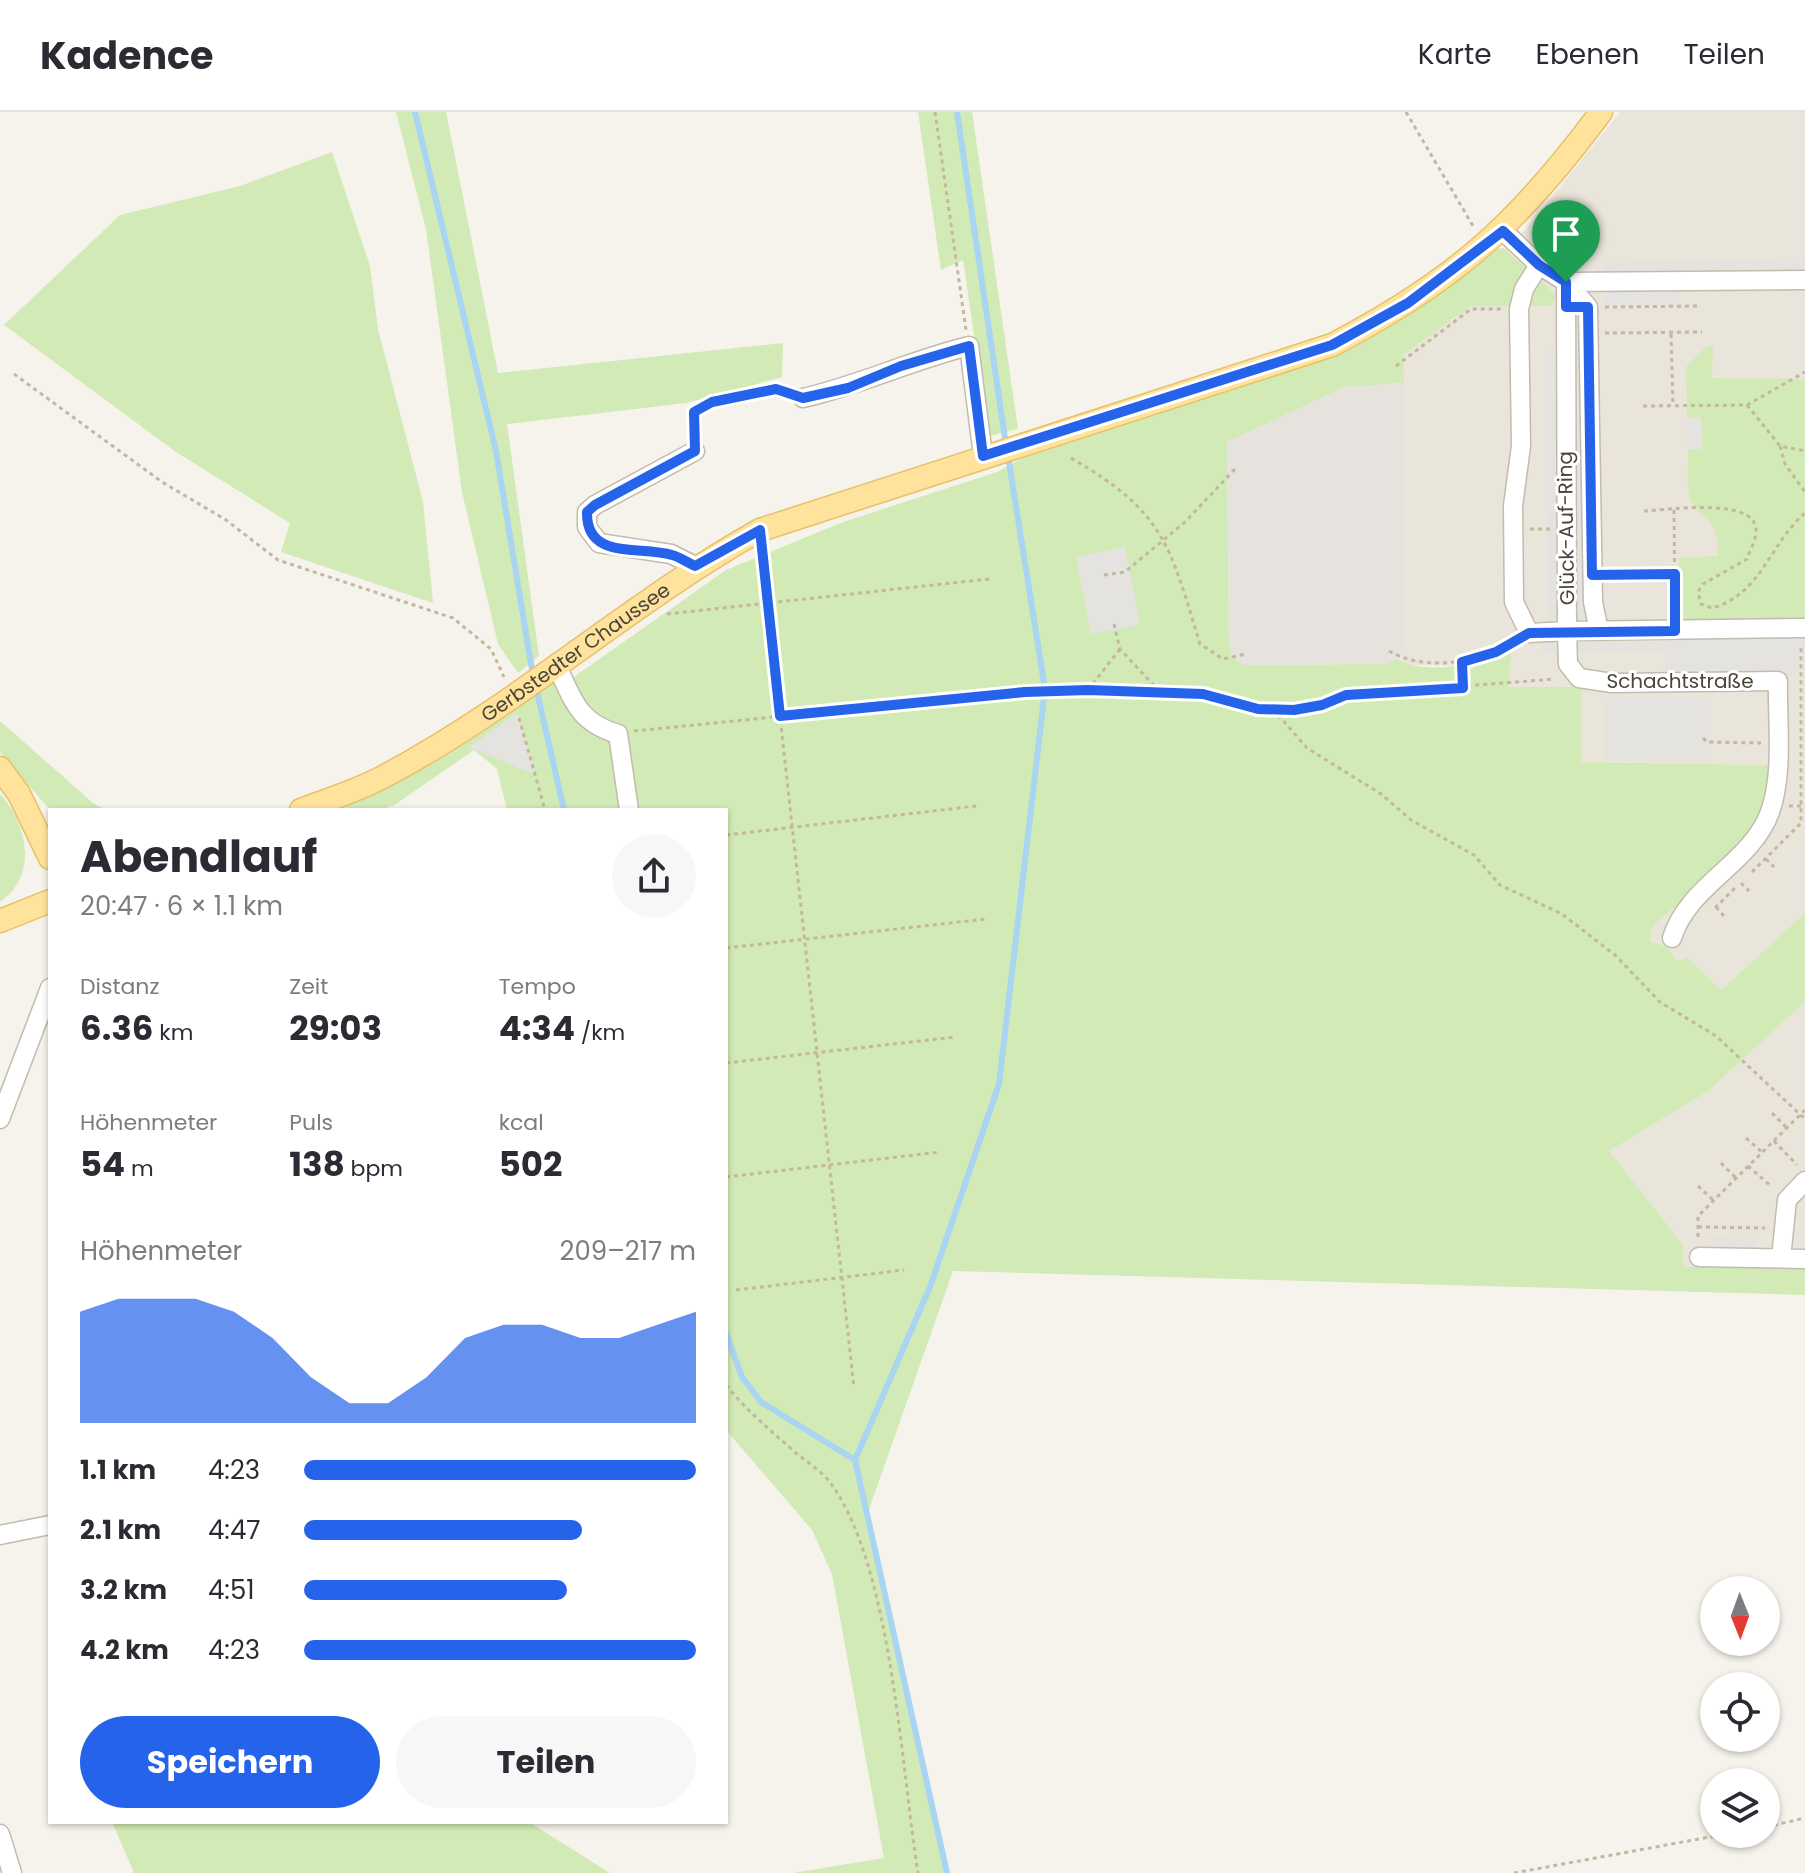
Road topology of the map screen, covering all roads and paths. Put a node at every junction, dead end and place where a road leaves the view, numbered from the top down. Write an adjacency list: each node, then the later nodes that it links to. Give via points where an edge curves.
1 (935, 112): 15 (path)
2 (1406, 112): 5 (path)
3 (1601, 112): 4 (main road, Gerbstedter Chaussee, via 1554,176)
4 (1503, 231): 5 (main road, Gerbstedter Chaussee); 6 (street)
5 (1485, 246): 26 (main road, Gerbstedter Chaussee, via 1408,303 1332,345)
6 (1539, 265): 8 (street); 11 (street)
7 (1805, 280): 8 (street)
8 (1566, 282): 10 (street); 33 (street, Glück-Auf-Ring)
9 (1701, 306): 10 (path)
10 (1588, 307): 14 (street)
11 (1519, 309): 16 (path, via 1471,309); 35 (street, via 1521,446)
12 (1671, 332): 13 (path); 14 (path); 22 (path)
13 (1702, 332)
14 (1589, 333): 40 (street)
15 (969, 346): 19 (street); 26 (street)
16 (1396, 366)
17 (1805, 372): 20 (path)
18 (14, 374): 55 (path, via 278,560 453,618)
19 (803, 398): 24 (path, via 776,389 712,402 694,412)
20 (1747, 405): 22 (path); 23 (path)
21 (1643, 406): 22 (path)
22 (1673, 406)
23 (1780, 446): 25 (path); 29 (path, via 1785,464)
24 (695, 451): 37 (street, via 595,505 587,512 587,527 599,543 671,554)
25 (1805, 451)
26 (989, 454): 34 (main road, Gerbstedter Chaussee)
27 (1071, 458): 36 (path, via 1130,498)
28 (1235, 469): 36 (path)
29 (1805, 492)
30 (1674, 510): 31 (path); 32 (path, via 1737,508 1753,519 1756,528 1747,559 1698,592 1701,604 1712,608 1738,598 1783,534); 38 (path)
31 (1644, 511)
32 (1805, 513)
33 (1566, 528): 35 (path); 46 (street, Glück-Auf-Ring)
34 (760, 530): 37 (main road, Gerbstedter Chaussee); 42 (path)
35 (1513, 530): 49 (street, via 1514,602)
36 (1164, 538): 39 (path, via 1125,572); 52 (path, via 1200,644 1223,659)
37 (695, 566): 55 (main road, Gerbstedter Chaussee)
38 (1675, 574): 40 (path); 48 (path)
39 (1104, 575)
40 (1592, 575): 47 (street)
41 (989, 579): 42 (path)
42 (768, 603): 43 (path, via 669,613); 60 (path)
43 (659, 620)
44 (1114, 624): 50 (path)
45 (1805, 628): 48 (street, Glück-Auf-Ring)
46 (1567, 631): 47 (street, Glück-Auf-Ring); 49 (street); 54 (street, Schachtstraße, via 1568,664)
47 (1599, 631): 48 (street, Glück-Auf-Ring)
48 (1675, 631)
49 (1529, 633): 53 (path, via 1496,652)
50 (1120, 649): 57 (path); 58 (path)
51 (1389, 651): 53 (path, via 1405,660)
52 (1246, 654)
53 (1462, 662): 56 (path)
54 (1579, 678): 56 (path, via 1496,681); 63 (street, Schachtstraße, via 1612,683 1778,681)
55 (533, 679): 61 (street, via 598,728); 66 (main road, Gerbstedter Chaussee, via 378,780); 67 (path)
56 (1463, 688): 59 (path, via 1346,695 1322,705)
57 (1088, 690): 58 (path); 60 (path)
58 (1160, 692): 59 (path, via 1203,694)
59 (1273, 709): 91 (path, via 1307,748 1381,794 1411,820 1474,855 1500,885 1562,914 1615,955 1660,1002 1716,1036)
60 (780, 716): 61 (path); 70 (path)
61 (618, 734): 68 (street)
62 (1703, 738): 63 (path)
63 (1777, 744): 82 (street, Schachtstraße, via 1769,814 1755,836 1679,916)
64 (0, 768): 69 (main road)
65 (976, 806): 70 (path)
66 (306, 808)
67 (545, 808)
68 (629, 808)
69 (43, 828): 72 (main road)
70 (792, 828): 71 (path); 83 (path)
71 (728, 835)
72 (48, 849)
73 (1766, 859): 74 (path)
74 (1774, 867)
75 (1741, 883): 76 (path)
76 (1749, 891)
77 (48, 902): 81 (main road)
78 (1716, 907): 79 (path)
79 (1724, 916)
80 (986, 919): 83 (path)
81 (0, 921)
82 (1672, 938)
83 (805, 940): 84 (path); 87 (path)
84 (728, 948)
85 (48, 993): 92 (street)
86 (955, 1037): 87 (path)
87 (817, 1053): 88 (path); 100 (path)
88 (728, 1063)
89 (1805, 1110): 91 (path)
90 (1772, 1113): 94 (path)
91 (1800, 1114): 93 (path); 94 (path)
92 (0, 1119)
93 (1805, 1119)
94 (1787, 1128): 96 (path)
95 (1746, 1138): 98 (path)
96 (1773, 1140): 98 (path); 102 (path)
97 (940, 1152): 100 (path)
98 (1762, 1152): 101 (path)
99 (1721, 1163): 104 (path)
100 (829, 1165): 103 (path); 115 (path)
101 (1748, 1166): 104 (path); 108 (path)
102 (1805, 1173)
103 (728, 1177)
104 (1736, 1178): 107 (path)
105 (1805, 1181): 108 (street)
106 (1698, 1186): 107 (path)
107 (1713, 1200): 109 (path, via 1698,1216)
108 (1787, 1200): 110 (street)
109 (1698, 1227): 110 (path); 111 (path)
110 (1782, 1228): 112 (street)
111 (1699, 1257): 112 (street)
112 (1781, 1258): 113 (street)
113 (1805, 1259)
114 (904, 1270): 115 (path)
115 (841, 1277): 116 (path); 118 (path)
116 (736, 1290)
117 (728, 1387): 126 (path, via 751,1415 830,1482 850,1515 871,1576 887,1654)
118 (854, 1388)
119 (48, 1525): 120 (street)
120 (0, 1535)
121 (1805, 1818): 122 (path)
122 (1780, 1824)
123 (0, 1834): 125 (street)
124 (1700, 1839): 127 (path)
125 (12, 1873)
126 (918, 1873)
127 (1514, 1873)

